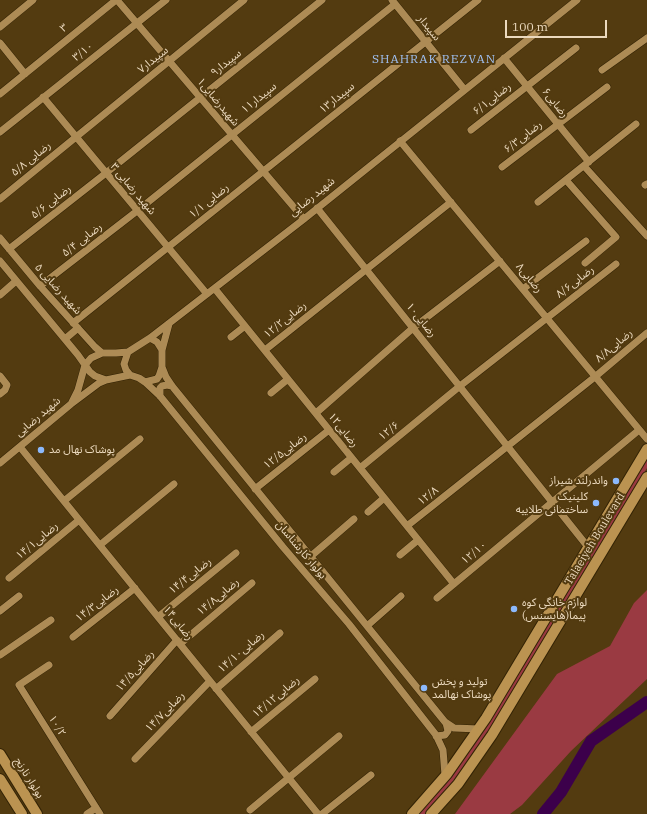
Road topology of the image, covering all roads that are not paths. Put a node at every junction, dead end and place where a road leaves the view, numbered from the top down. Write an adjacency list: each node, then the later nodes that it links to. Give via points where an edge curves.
1 (33, 0): 10 (street)
2 (116, 0): 9 (street, شهیدرضایی۱); 18 (street, ۳)
3 (166, 0): 9 (street, ۳/۱۰)
4 (244, 0): 16 (street, سپیدار۷)
5 (322, 0): 24 (street, سپیدار۹)
6 (478, 0): 12 (street, سپیدار۱۳)
7 (577, 0): 15 (street, شهید رضایی)
8 (393, 2): 12 (street, سپیدار); 29 (street, سپیدار۱۱)
9 (137, 24): 16 (street, شهیدرضایی۱); 23 (street, ۳/۱۰)
10 (0, 27)
11 (647, 38): 17 (street)
12 (425, 42): 21 (street, سپیدار); 34 (street, سپیدار۱۳)
13 (0, 43): 18 (street)
14 (576, 48): 19 (street, رضایی۶/۱)
15 (504, 58): 19 (street, رضایی۶); 21 (street, شهید رضایی)
16 (168, 61): 24 (street, شهیدرضایی۱); 30 (street, سپیدار۷)
17 (602, 70)
18 (25, 74): 22 (street, ۳)
19 (527, 86): 26 (street, رضایی۶); 27 (street, رضایی۶/۱)
20 (607, 87): 26 (street, رضایی۶/۳)
21 (464, 89): 31 (street, شهید رضایی)
22 (0, 94)
23 (43, 97): 28 (street, ۳/۱۰); 30 (street, شهید رضایی ۳)
24 (200, 98): 29 (street, شهیدرضایی۱); 35 (street, سپیدار۹)
25 (636, 124): 32 (street)
26 (558, 125): 32 (street, رضایی۶); 33 (street, رضایی۶/۳)
27 (471, 130)
28 (0, 132)
29 (231, 134): 34 (street, شهیدرضایی۱); 41 (street, سپیدار۱۱)
30 (76, 137): 35 (street, شهید رضایی ۳); 37 (street, رضایی ۵/۸)
31 (400, 141): 38 (street, رضایی۸); 40 (street, شهید رضایی)
32 (586, 164): 36 (street); 43 (street, رضایی۶)
33 (502, 167)
34 (262, 171): 42 (street, شهیدرضایی۱); 46 (street, رضایی ۱/۱)
35 (106, 173): 41 (street, شهید رضایی ۳); 47 (street, رضایی ۵/۶)
36 (566, 180): 39 (street); 50 (street, via 616,237)
37 (0, 199)
38 (450, 202): 49 (street, رضایی۸); 52 (street)
39 (538, 202)
40 (317, 208): 42 (street, شهید رضایی); 52 (street, رضایی۱۰)
41 (137, 210): 46 (street, شهید رضایی ۳); 54 (street, رضایی ۵/۴)
42 (304, 219): 55 (street, شهید رضایی)
43 (647, 236)
44 (0, 238): 47 (street, شهید رضایی ۵)
45 (586, 241): 56 (street)
46 (168, 248): 57 (street, شهید رضایی ۳); 61 (street, رضایی ۱/۱)
47 (9, 249): 54 (street, شهید رضایی ۵)
48 (0, 261): 53 (street)
49 (500, 261): 56 (street, رضایی۸); 63 (street)
50 (585, 263)
51 (616, 264): 59 (street, رضایی۸/۶)
52 (366, 269): 63 (street, رضایی۱۰); 69 (street, رضایی۱۲/۲)
53 (16, 281): 58 (street); 67 (street)
54 (40, 286): 61 (street, شهید رضایی ۵)
55 (215, 289): 57 (street, شهید رضایی); 62 (street, رضایی۱۲)
56 (523, 289): 59 (street, رضایی۸)
57 (207, 294): 60 (street, شهید رضایی)
58 (0, 295)
59 (547, 317): 76 (street, رضایی۸); 81 (street, رضایی۸/۶)
60 (169, 324): 66 (street, شهید رضایی); 68 (street, بولوار کارشناسان)
61 (76, 325): 67 (street, رضایی ۱/۱); 71 (street, شهید رضایی ۵)
62 (245, 326): 65 (street); 69 (street, رضایی۱۲)
63 (413, 328): 81 (street, رضایی۱۰); 86 (street)
64 (647, 333): 76 (street, رضایی۸/۸)
65 (231, 337)
66 (150, 338): 68 (street, via 157,342); 70 (street, شهید رضایی)
67 (65, 339): 72 (street)
68 (162, 350): 73 (street, بولوار کارشناسان)
69 (265, 350): 77 (street, رضایی۱۲)
70 (128, 352): 71 (street, شهید رضایی); 74 (street, via 124,364)
71 (102, 353): 72 (street, via 91,358)
72 (85, 365): 78 (street, via 95,376); 85 (street, شهید رضایی)
73 (162, 367): 79 (street, via 157,379); 80 (street, بولوار کارشناسان)
74 (130, 375): 78 (street); 79 (street, بولوار کارشناسان)
75 (0, 376): 83 (street, via 7,385 6,390)
76 (596, 376): 88 (street, رضایی۸); 91 (street, رضایی۸/۸)
77 (288, 379): 82 (street); 86 (street, رضایی۱۲)
78 (106, 380): 85 (street, شهید رضایی)
79 (145, 382): 84 (street, بولوار کارشناسان)
80 (172, 386): 84 (street, via 162,386); 100 (street, بولوار کارشناسان)
81 (460, 386): 91 (street, رضایی۱۰); 96 (street, ۱۲/۶)
82 (270, 393)
83 (0, 394)
84 (160, 396): 138 (street, بولوار کارشناسان, via 282,547 349,624)
85 (71, 404): 92 (street, شهید رضایی)
86 (316, 413): 87 (street, رضایی۱۲)
87 (329, 430): 94 (street, رضایی۱۲); 100 (street, رضایی۱۲/۵)
88 (639, 430): 90 (street, رضایی۸); 103 (street, ۱۲/۱۰)
89 (140, 439): 102 (street)
90 (647, 439)
91 (508, 446): 103 (street, رضایی۱۰); 107 (street, ۱۲/۸)
92 (20, 447): 95 (street, شهید رضایی); 102 (street, رضایی۱۴)
93 (647, 449): 110 (main road, Talaeiyeh Boulevard)
94 (352, 458): 96 (street, رضایی۱۲); 97 (street)
95 (0, 462)
96 (360, 468): 101 (street, رضایی۱۲)
97 (334, 472)
98 (647, 476): 154 (main road, Talaeiyeh Boulevard, via 492,735 458,784)
99 (174, 484): 109 (street)
100 (255, 489): 113 (street, بولوار کارشناسان)
101 (384, 498): 104 (street); 107 (street, رضایی۱۲)
102 (64, 501): 106 (street, رضایی۱۴)
103 (552, 502): 110 (street, رضایی۱۰); 116 (street, ۱۲/۱۰)
104 (368, 512)
105 (354, 519): 113 (street)
106 (80, 520): 109 (street, رضایی۱۴); 114 (street, ۱۴/۱رضایی)
107 (407, 526): 108 (street, رضایی۱۲)
108 (418, 540): 112 (street); 116 (street, رضایی۱۲)
109 (100, 545): 117 (street, رضایی۱۴)
110 (588, 547): 135 (main road, Talaeiyeh Boulevard)
111 (236, 553): 122 (street, رضایی۱۴/۴)
112 (400, 555)
113 (310, 557): 124 (street, بولوار کارشناسان)
114 (9, 578)
115 (252, 583): 127 (street, رضایی۱۴/۸)
116 (454, 584): 120 (street, ۱۲/۱۰)
117 (135, 588): 122 (street, رضایی۱۴); 126 (street, رضایی۱۴/۳)
118 (18, 596): 121 (street)
119 (401, 596): 124 (street)
120 (437, 598)
121 (0, 610)
122 (158, 617): 127 (street, رضایی۱۴)
123 (51, 620): 128 (street)
124 (367, 626): 134 (street, بولوار کارشناسان)
125 (280, 633): 132 (street, رضایی۱۴/۱۰)
126 (72, 637)
127 (179, 642): 131 (street, رضایی۱۴); 133 (street, رضایی۱۴/۵)
128 (0, 655)
129 (49, 666): 147 (street, ۱۰/۲, via 19,685)
130 (315, 679): 136 (street, رضایی۱۴/۱۲)
131 (210, 681): 132 (street, رضایی۱۴); 140 (street, رضایی۱۴/۷)
132 (216, 689): 136 (street, رضایی۱۴)
133 (110, 716)
134 (446, 723): 135 (street, via 454,728); 138 (street, via 448,731 445,735)
135 (479, 729): 143 (main road, Talaeiyeh Boulevard)
136 (251, 732): 145 (street, رضایی۱۴)
137 (340, 736): 145 (street)
138 (436, 736): 143 (street, بولوار کارشناسان, via 443,750)
139 (0, 754): 141 (main road, بولوار نارنج)
140 (135, 759)
141 (4, 771): 149 (main road, بولوار نارنج)
142 (371, 775): 152 (street)
143 (446, 775): 153 (main road, Talaeiyeh Boulevard)
144 (0, 779): 148 (main road)
145 (289, 779): 146 (street); 151 (street, رضایی۱۴)
146 (250, 810)
147 (98, 811): 150 (street)
148 (22, 814)
149 (37, 814)
150 (87, 814)
151 (318, 814)
152 (322, 814)
153 (412, 814)
154 (431, 814)

